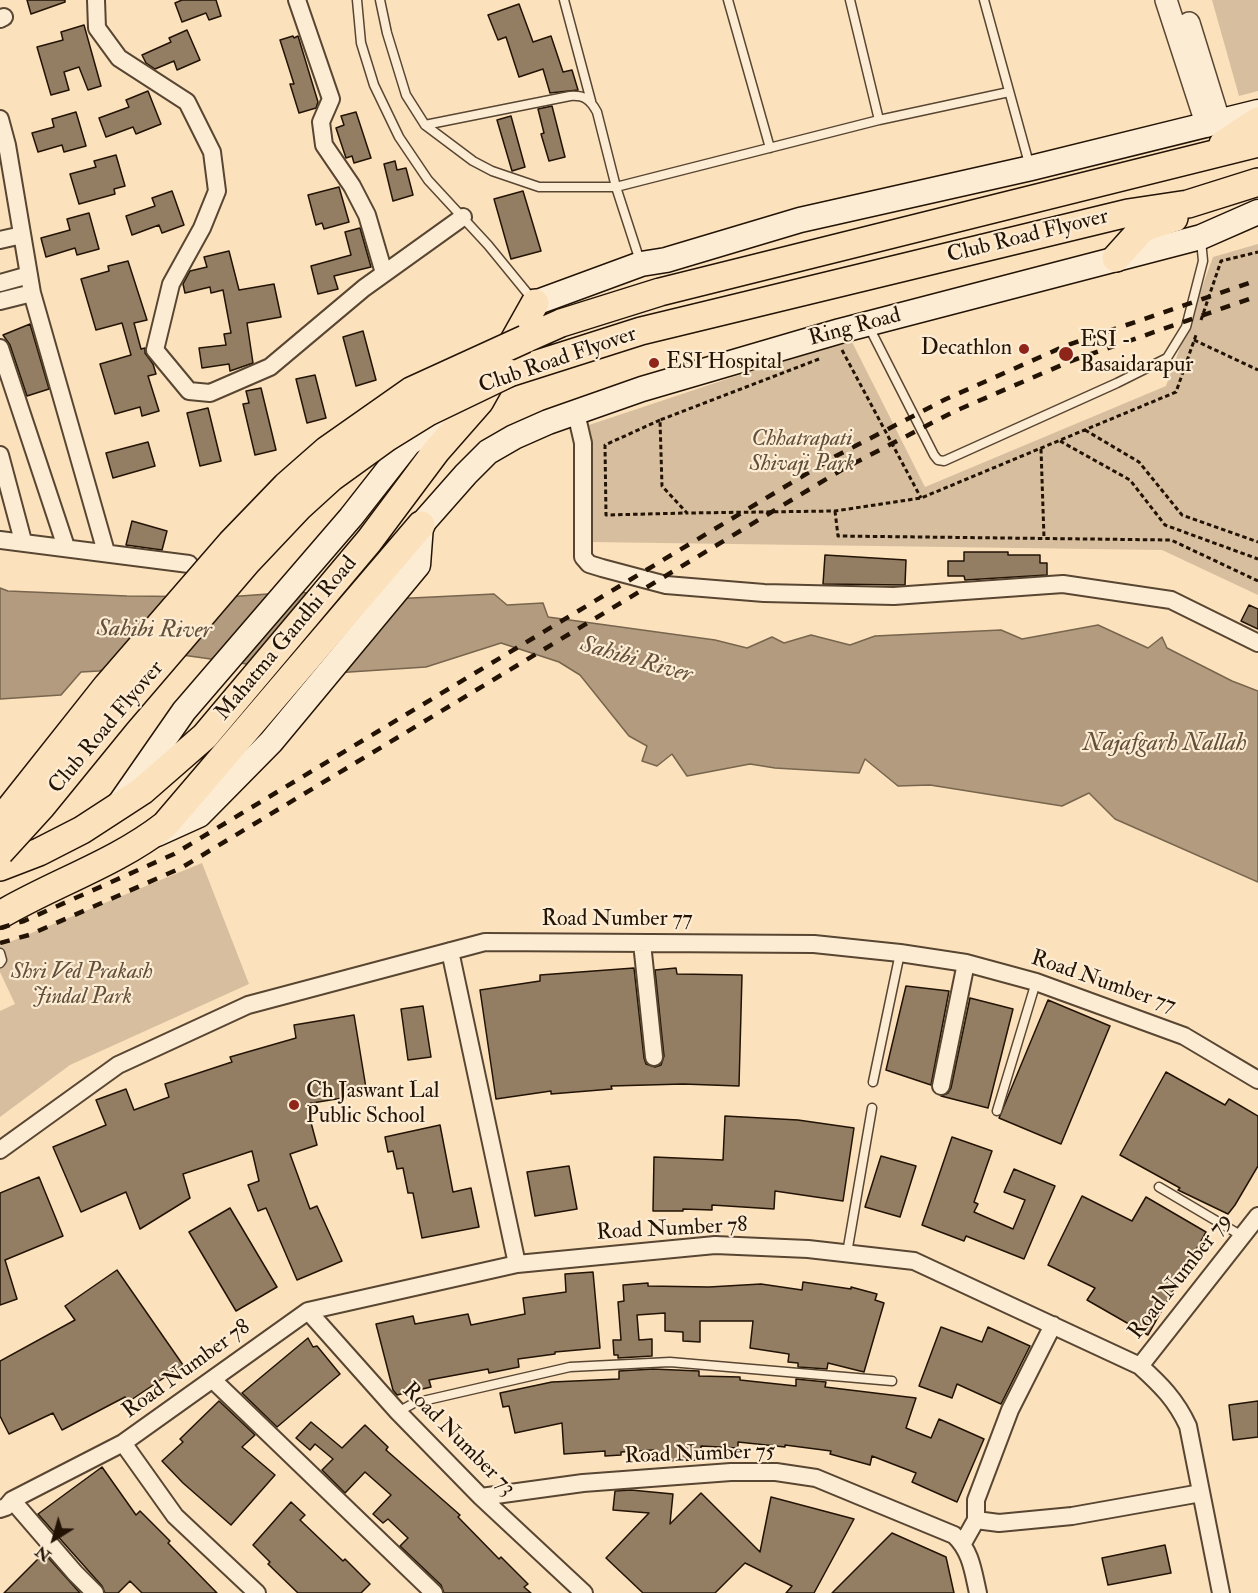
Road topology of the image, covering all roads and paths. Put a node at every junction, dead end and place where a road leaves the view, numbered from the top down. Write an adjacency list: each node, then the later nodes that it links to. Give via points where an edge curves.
1 (96, 0): 34 (street, via 97,28 119,58 188,102 212,152 217,191 171,284 155,350 189,391 210,393 270,367)
2 (297, 0): 34 (street, via 331,99 321,122 324,145 367,215)
3 (357, 0): 28 (lane, via 361,43 374,85 399,137 428,180)
4 (381, 0): 18 (lane, via 406,95)
5 (564, 0): 12 (lane)
6 (728, 0): 21 (lane)
7 (850, 0): 15 (lane)
8 (984, 0): 11 (lane)
9 (1166, 0): 17 (street)
10 (1181, 0): 17 (street, via 1211,90)
11 (1009, 92): 15 (lane); 23 (lane)
12 (591, 101): 18 (lane, via 570,96); 25 (lane)
13 (1258, 112): 17 (main road)
14 (0, 120): 20 (street)
15 (879, 120): 21 (lane)
16 (1258, 121): 22 (main road, via 1231,137)
17 (1213, 124): 23 (main road)
18 (425, 125): 25 (lane, via 472,161 539,187)
19 (1258, 143): 22 (main road, Club Road Flyover)
20 (3, 146): 26 (street)
21 (770, 148): 25 (lane)
22 (1220, 151): 67 (main road, Club Road Flyover, bridge, via 660,292 561,323 411,392 327,450 231,543 107,686)
23 (1030, 168): 33 (main road, via 800,220)
24 (1253, 183): 32 (main road, via 1224,204 1143,228); 69 (main road, Club Road Flyover, bridge, via 1188,204 1128,213 641,331 509,373 428,412 332,477 291,515)
25 (616, 188): 33 (lane)
26 (8, 197): 29 (street)
27 (1258, 212): 30 (main road, Ring Road)
28 (463, 218): 34 (street); 39 (lane)
29 (22, 235): 31 (street); 35 (street)
30 (1201, 237): 32 (main road, Ring Road); 40 (lane, via 1203,261 1186,327 1167,358 944,461 934,455)
31 (0, 240)
32 (1116, 258): 40 (main road, Ring Road)
33 (641, 264): 39 (main road)
34 (384, 273)
35 (29, 275): 36 (street); 37 (street)
36 (0, 283)
37 (32, 293): 38 (street); 61 (street)
38 (0, 302)
39 (535, 303): 46 (main road, Mahatma Gandhi Road)
40 (868, 324): 47 (main road, Ring Road)
41 (1194, 340): 45 (path)
42 (0, 348): 60 (street)
43 (832, 354): 53 (path, via 842,350 921,498)
44 (821, 358): 48 (path)
45 (1258, 369)
46 (480, 401): 66 (main road, Mahatma Gandhi Road, via 437,450 369,541 205,736); 66 (main road, via 409,443 351,517 184,711)
47 (576, 412): 55 (main road, Ring Road, via 488,452); 65 (street, via 583,443 583,557 589,564 666,585 764,593 894,596 1063,584 1171,600)
48 (660, 420): 54 (path, via 662,486); 54 (path, via 605,445 606,515)
49 (1085, 430): 59 (path, via 1139,462 1182,514)
50 (1060, 441): 62 (path, via 1130,480 1165,525)
51 (1041, 449): 56 (path)
52 (0, 455): 58 (street)
53 (835, 511): 54 (path); 56 (path, via 838,536)
54 (687, 513)
55 (421, 525): 68 (main road, Mahatma Gandhi Road, via 165,825); 68 (main road, via 418,565 271,742 199,815)
56 (1044, 538): 64 (path, via 1171,540)
57 (0, 540): 58 (street)
58 (23, 541): 60 (street)
59 (1258, 542)
60 (66, 547): 61 (street)
61 (106, 552): 63 (street)
62 (1258, 559)
63 (189, 564)
64 (1258, 581)
65 (1258, 643)
66 (117, 808): 70 (main road, Mahatma Gandhi Road, via 39,852)
67 (0, 821)
68 (149, 837): 71 (main road, Mahatma Gandhi Road, via 109,861)
69 (0, 852)
70 (0, 867)
71 (11, 908)
72 (642, 943): 73 (street, Road Number 77, via 485,942); 75 (street, Road Number 77, via 814,944); 79 (street)
73 (450, 951): 85 (street, Road Number 77, via 248,1005 118,1065); 90 (street)
74 (0, 953): 76 (lane)
75 (900, 953): 77 (street, Road Number 77); 81 (lane)
76 (0, 963)
77 (966, 963): 78 (street, Road Number 77); 82 (street)
78 (1036, 982): 80 (street, Road Number 77, via 1184,1036); 84 (lane)
79 (654, 1057)
80 (1258, 1080)
81 (873, 1082)
82 (941, 1086)
83 (872, 1108): 89 (lane)
84 (997, 1111)
85 (0, 1150)
86 (1160, 1187): 88 (lane)
87 (1258, 1216): 88 (street, Road Number 79)
88 (1242, 1236): 93 (street, Road Number 79)
89 (847, 1253): 90 (street, Road Number 78, via 715,1245); 92 (street, Road Number 78, via 914,1261)
90 (517, 1264): 91 (street, Road Number 78)
91 (308, 1311): 94 (street, Road Number 78); 96 (street, Road Number 73)
92 (1053, 1325): 93 (street, Road Number 78); 101 (street, via 1011,1410 976,1500)
93 (1140, 1366): 98 (street, Road Number 78, via 1179,1406 1188,1426)
94 (213, 1380): 97 (street, Road Number 78); 105 (street)
95 (892, 1381): 96 (lane, via 670,1362 570,1367 414,1403)
96 (398, 1413): 99 (street, Road Number 73)
97 (123, 1443): 100 (street, Road Number 78); 104 (street, via 175,1516)
98 (1201, 1493): 101 (street, via 1072,1516 999,1523); 108 (street, Road Number 78)
99 (481, 1497): 102 (street, Road Number 75, via 583,1483 776,1472 816,1478 954,1535); 106 (street, Road Number 73)
100 (6, 1504): 103 (street)
101 (976, 1520): 102 (street)
102 (963, 1543): 107 (street)
103 (95, 1593)
104 (257, 1593)
105 (434, 1593)
106 (584, 1593)
107 (978, 1593)
108 (1221, 1593)

